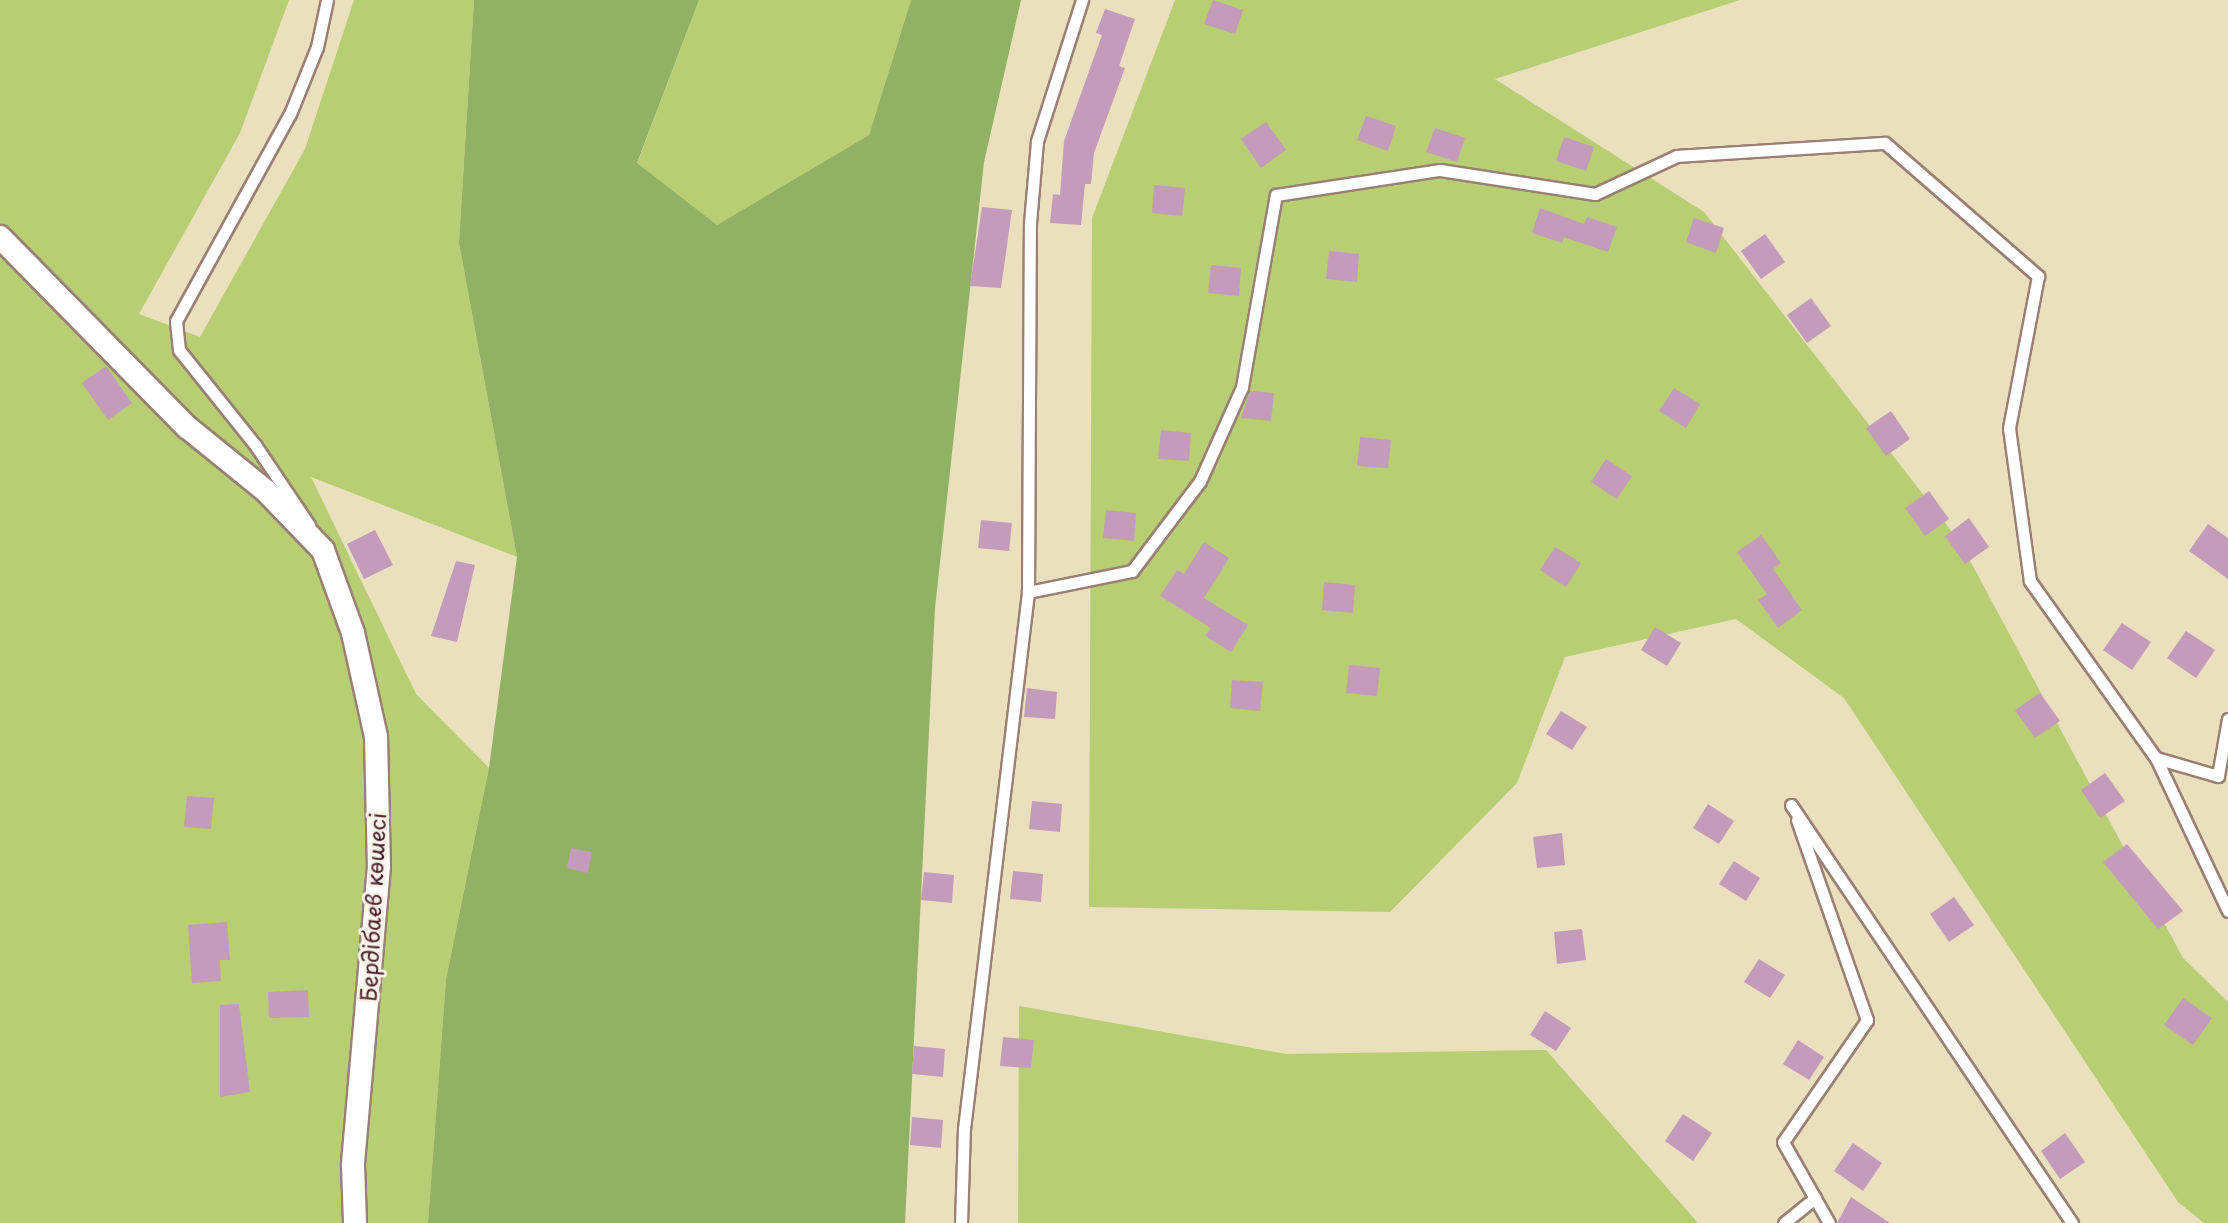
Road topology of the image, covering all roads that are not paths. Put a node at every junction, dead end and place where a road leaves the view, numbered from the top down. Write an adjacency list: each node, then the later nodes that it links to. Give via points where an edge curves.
1 (327, 0): 4 (lane, via 317,47 290,114 176,321 179,350 296,500)
2 (1082, 0): 5 (lane, via 1037,141 1030,223)
3 (0, 237): 4 (street, via 187,427 266,491)
4 (323, 550): 10 (street, Бердібаев көшесі, via 353,633 376,737 379,866 353,1165)
5 (1028, 592): 7 (lane, via 1132,571 1200,481 1242,387 1276,195 1440,170 1595,194 1677,156 1885,143 2038,276 2009,428 2030,581); 11 (lane, via 964,1129)
6 (2228, 719): 7 (lane, via 2218,776)
7 (2156, 758): 8 (lane)
8 (2228, 911)
9 (1815, 1198): 12 (lane); 13 (lane); 14 (lane, via 1783,1142 1867,1020 1791,805)
10 (355, 1223)
11 (961, 1223)
12 (1784, 1223)
13 (1829, 1223)
14 (2072, 1223)

